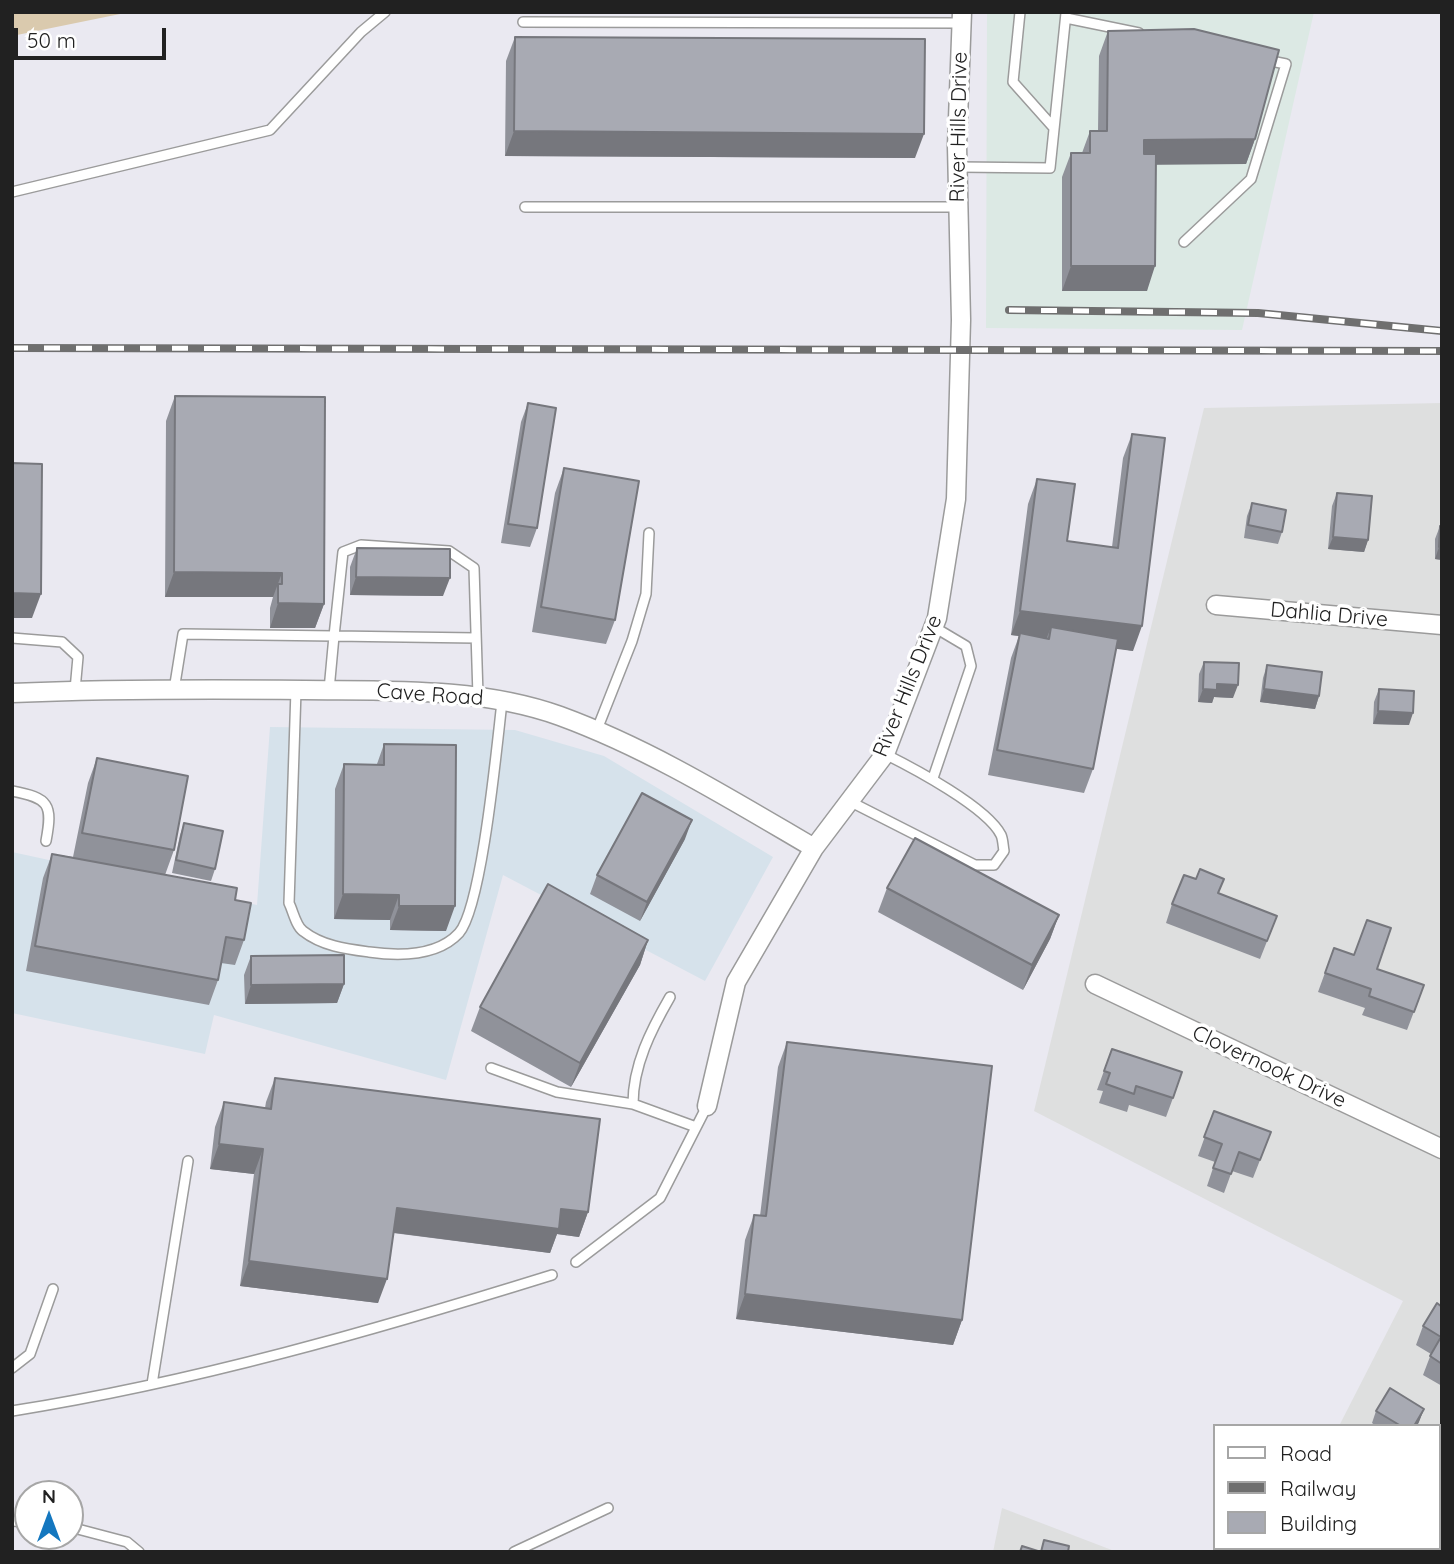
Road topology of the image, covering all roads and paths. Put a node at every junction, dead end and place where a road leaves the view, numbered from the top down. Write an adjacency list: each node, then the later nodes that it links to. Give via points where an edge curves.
1 (385, 12): 10 (lane, via 270,130)
2 (1020, 12): 8 (lane, via 1013,82)
3 (1066, 15): 6 (lane); 8 (lane)
4 (962, 17): 5 (lane); 9 (street, River Hills Drive)
5 (523, 22)
6 (1156, 37)
7 (1260, 58): 13 (lane, via 1286,64 1251,179)
8 (1054, 128): 9 (lane, via 1049,168)
9 (958, 167): 12 (street, River Hills Drive)
10 (12, 192)
11 (525, 207): 12 (lane)
12 (958, 207): 17 (street, River Hills Drive, via 961,320 956,499)
13 (1184, 242)
14 (649, 533): 28 (lane, via 646,594)
15 (1216, 605): 16 (street, Dahlia Drive)
16 (1442, 625)
17 (934, 627): 29 (street, River Hills Drive); 30 (lane, via 966,646 971,666)
18 (334, 636): 20 (lane); 20 (lane, via 343,551 361,545 449,551 474,568); 22 (lane, via 183,634); 24 (lane)
19 (12, 638): 21 (lane, via 62,642 78,657)
20 (476, 638): 26 (lane)
21 (75, 690): 22 (street, Cave Road); 25 (street, Cave Road)
22 (174, 690): 23 (street, Cave Road)
23 (296, 690): 24 (street, Cave Road); 27 (lane, via 289,903 301,930 337,948 393,956 440,946 459,933 465,921 478,880)
24 (329, 690): 26 (street, Cave Road)
25 (12, 693)
26 (478, 696): 27 (street, Cave Road)
27 (502, 702): 28 (street, Cave Road, via 559,716)
28 (596, 732): 34 (street, Cave Road, via 678,769)
29 (885, 754): 30 (lane); 32 (street, River Hills Drive)
30 (933, 778): 32 (lane, via 1002,835 1004,851 994,866 975,865)
31 (12, 791): 33 (lane, via 40,797 46,804 51,818)
32 (849, 801): 34 (street, River Hills Drive)
33 (46, 841)
34 (814, 848): 39 (street, River Hills Drive, via 736,982)
35 (1095, 984): 41 (street, Clovernook Drive)
36 (670, 997): 38 (lane, via 648,1035)
37 (491, 1068): 38 (lane, via 557,1092)
38 (633, 1104): 40 (lane)
39 (707, 1106): 40 (lane)
40 (696, 1127): 43 (lane, via 660,1198)
41 (1442, 1149)
42 (188, 1161): 47 (lane)
43 (576, 1262)
44 (552, 1275): 47 (lane, via 368,1331)
45 (53, 1289): 46 (lane, via 30,1353)
46 (12, 1368)
47 (152, 1384): 48 (lane)
48 (12, 1410)
49 (608, 1508): 52 (lane)
50 (84, 1531): 51 (lane, via 127,1542)
51 (139, 1552)
52 (514, 1552)

